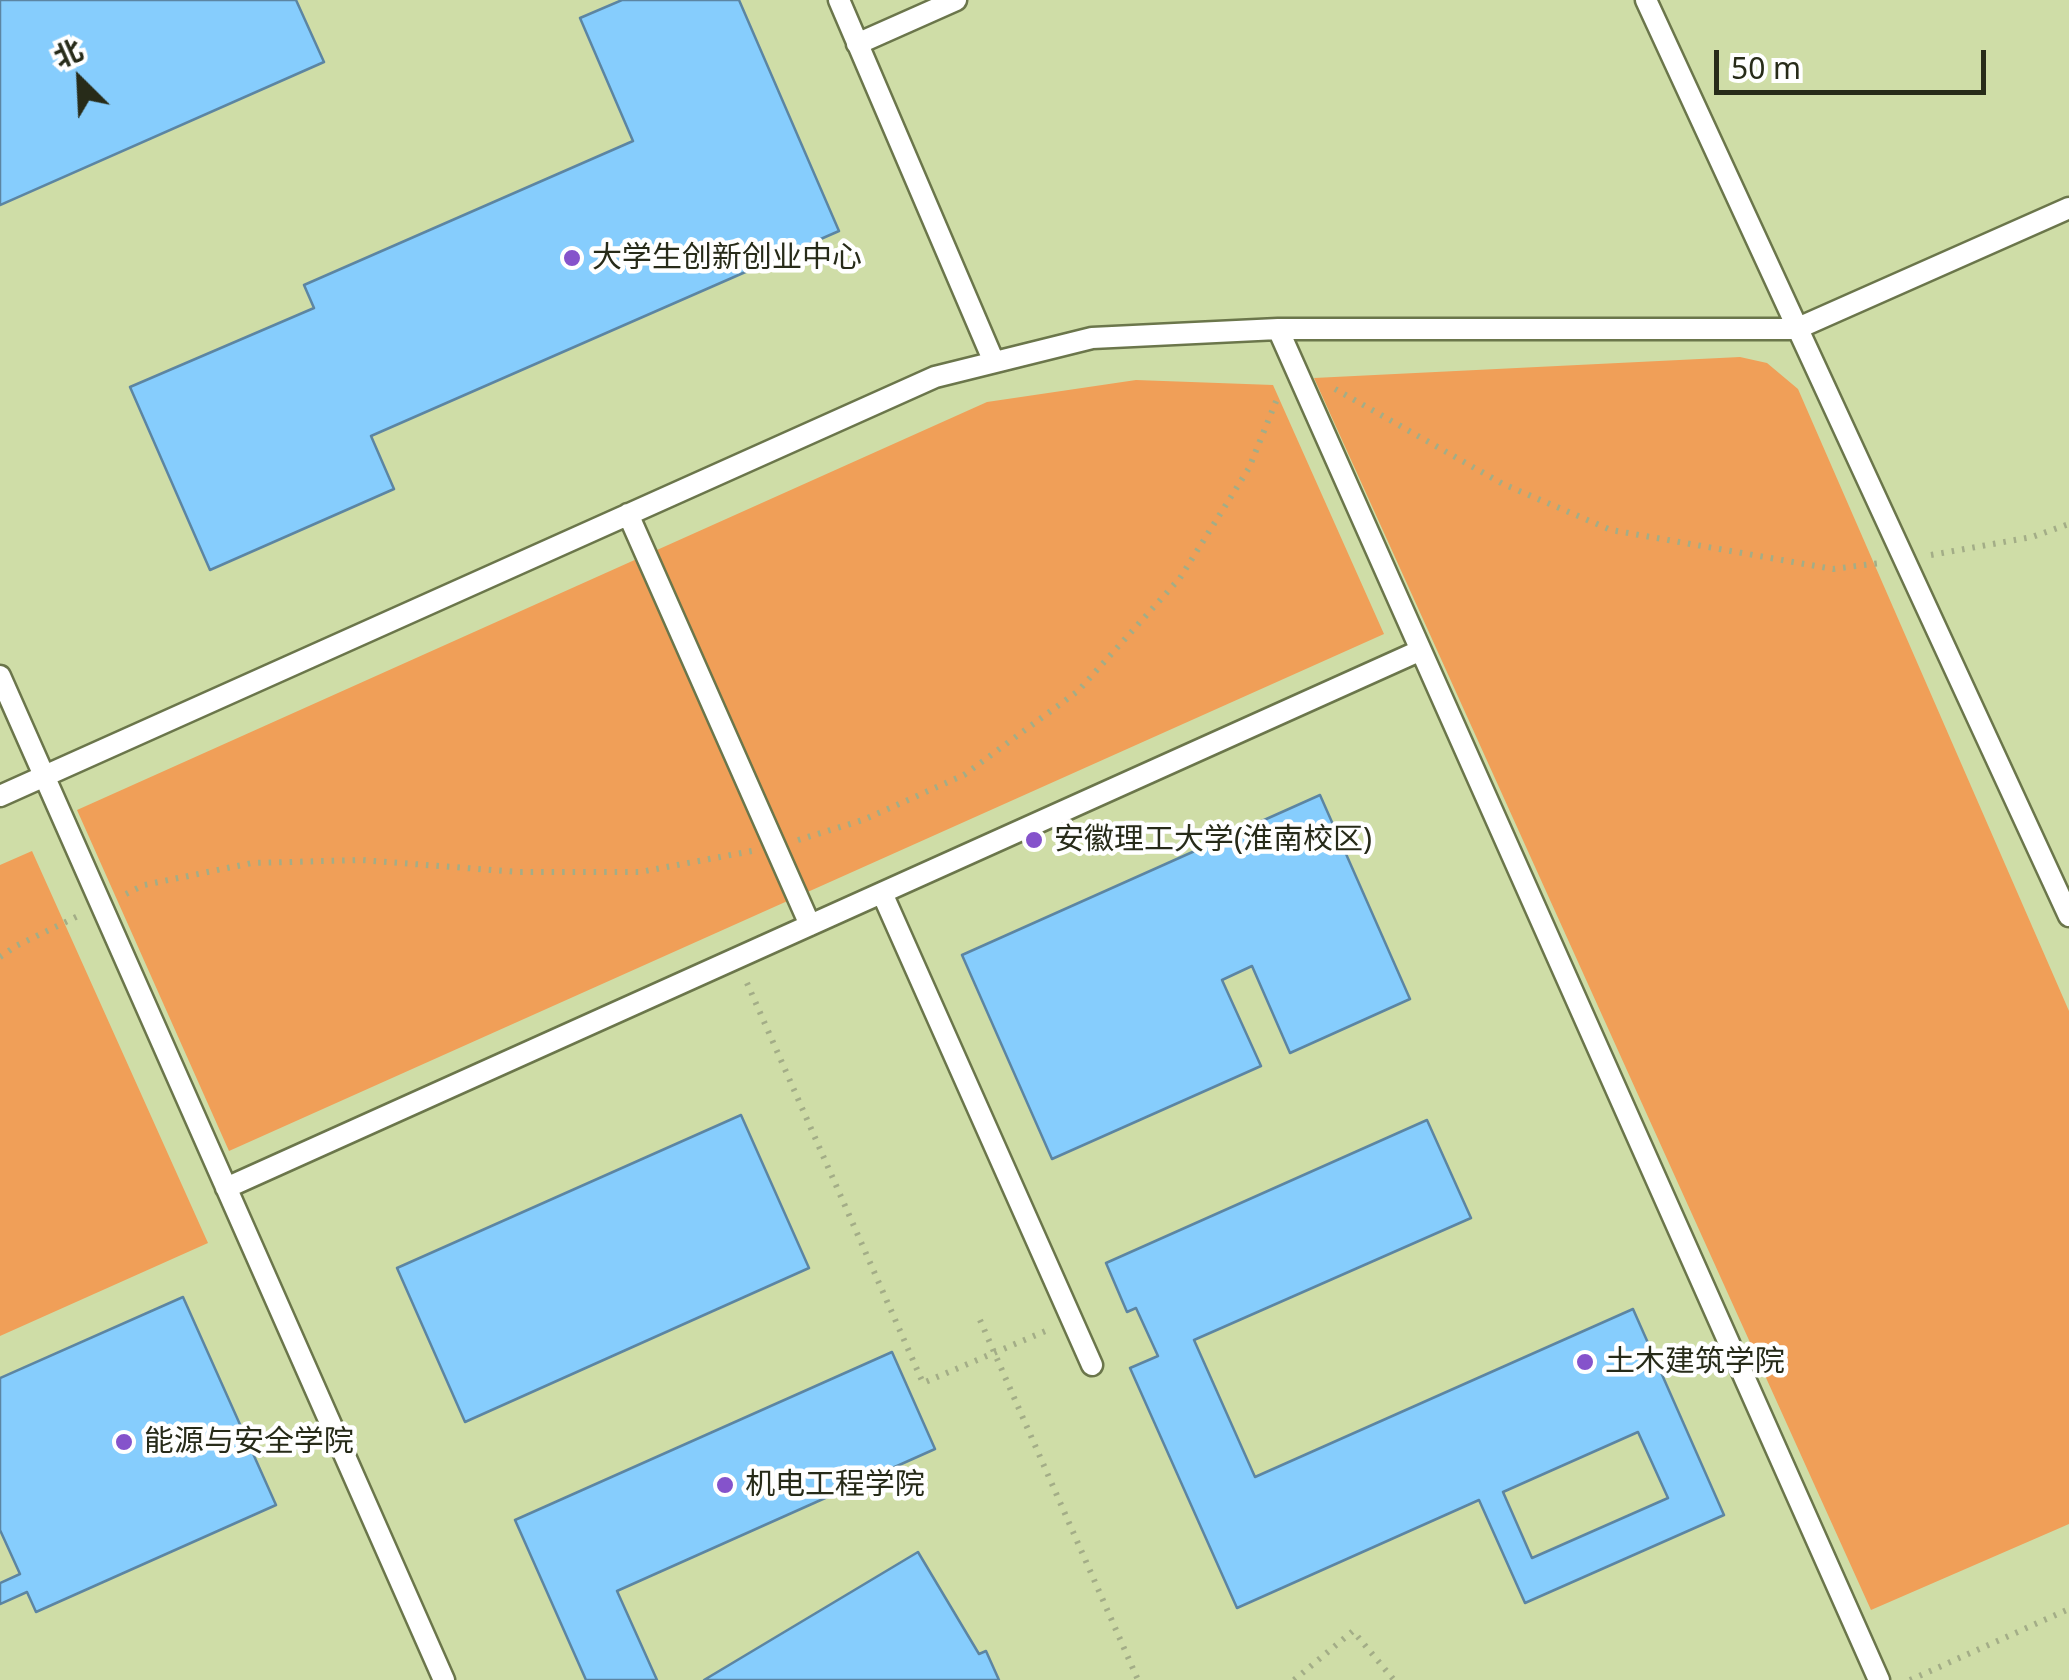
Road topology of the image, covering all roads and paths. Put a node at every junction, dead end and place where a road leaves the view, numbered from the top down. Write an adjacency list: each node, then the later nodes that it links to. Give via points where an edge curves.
1 (838, 0): 4 (lane)
2 (956, 0): 4 (lane)
3 (1646, 0): 7 (lane)
4 (858, 44): 8 (lane)
5 (2069, 208): 7 (lane)
6 (1278, 329): 7 (lane); 8 (lane, via 1092,338); 9 (lane)
7 (1796, 329): 12 (lane)
8 (994, 362): 10 (lane, via 935,377)
9 (1295, 367): 12 (path, via 1504,484 1611,530 1834,569); 13 (lane)
10 (628, 514): 15 (lane); 19 (lane)
11 (2069, 524): 12 (path)
12 (1903, 560): 18 (lane)
13 (1419, 651): 17 (lane); 31 (lane)
14 (0, 676): 15 (lane)
15 (43, 776): 16 (lane); 21 (lane)
16 (0, 796)
17 (882, 892): 19 (lane); 22 (lane)
18 (2069, 916)
19 (810, 925): 20 (lane)
20 (736, 958): 21 (lane); 24 (path, via 923,1383)
21 (226, 1188): 27 (lane)
22 (1072, 1319): 24 (path); 25 (lane)
23 (980, 1320): 24 (path)
24 (994, 1353): 28 (path)
25 (1092, 1365)
26 (2069, 1609): 32 (path)
27 (444, 1680)
28 (1138, 1680)
29 (1294, 1680): 30 (path, via 1353,1631)
30 (1394, 1680)
31 (1880, 1680)
32 (1910, 1680)

